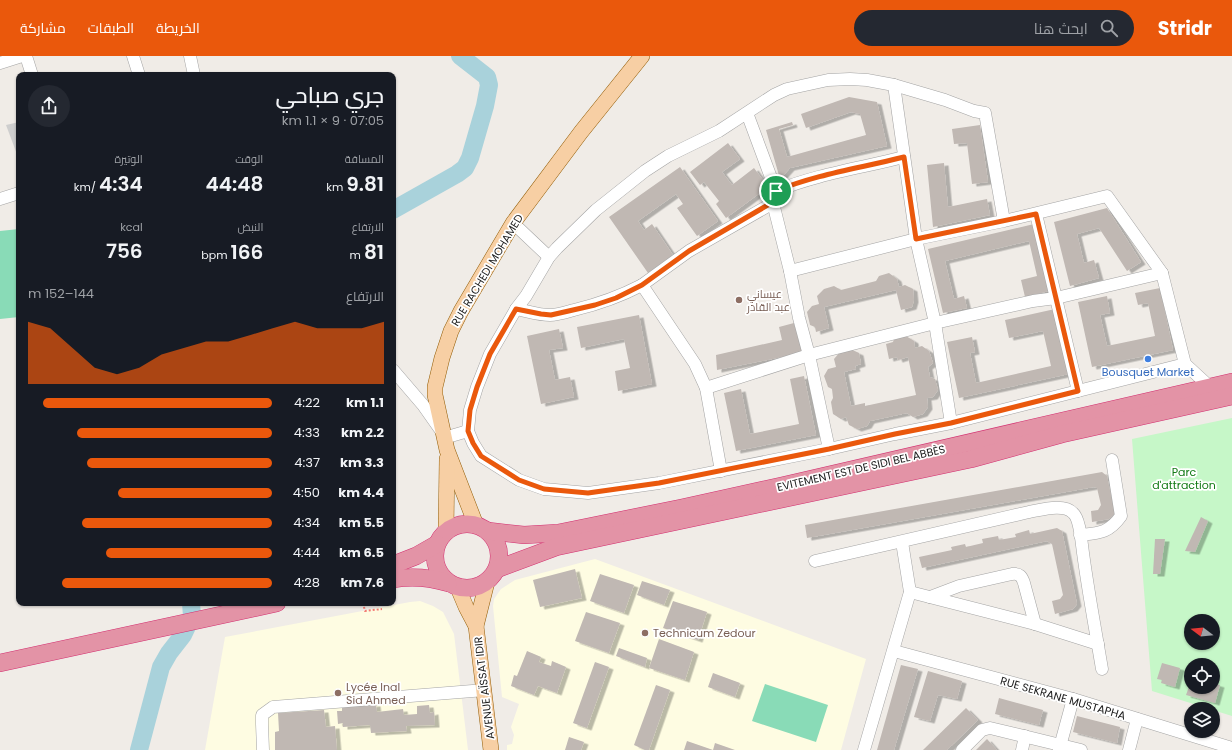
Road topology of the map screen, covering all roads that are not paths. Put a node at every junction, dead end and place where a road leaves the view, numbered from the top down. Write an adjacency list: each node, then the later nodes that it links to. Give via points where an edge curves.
1 (22, 56): 6 (street)
2 (26, 56): 7 (street)
3 (133, 56): 8 (street)
4 (190, 56): 9 (street)
5 (642, 56): 18 (main road, RUE RACHEDI MOHAMED)
6 (0, 63)
7 (31, 72)
8 (138, 72)
9 (193, 72)
10 (894, 85): 11 (street, via 850,79 805,84 774,94); 12 (street); 17 (street, via 985,113)
11 (747, 113): 14 (street); 20 (street, via 645,171 596,210)
12 (904, 157): 14 (street, via 797,182); 19 (street)
13 (16, 194): 15 (street)
14 (775, 197): 21 (street); 23 (street, via 689,251)
15 (0, 199)
16 (1036, 214): 17 (street); 22 (street, via 1108,196); 24 (street)
17 (1004, 221): 19 (street)
18 (513, 223): 20 (street); 37 (main road, RUE RACHEDI MOHAMED, via 460,311 442,358 435,395)
19 (916, 239): 21 (street); 26 (street)
20 (549, 257): 25 (street)
21 (790, 272): 27 (street)
22 (1162, 273): 24 (street); 28 (street)
23 (642, 285): 25 (street, via 616,298 562,314 541,314); 32 (street, via 695,364)
24 (1056, 298): 26 (street); 33 (street)
25 (516, 309): 36 (street, via 490,354 477,387 470,410)
26 (935, 323): 27 (street); 35 (street)
27 (808, 355): 32 (street); 38 (street)
28 (1185, 364): 31 (street); 33 (street)
29 (396, 374): 37 (street, via 423,405)
30 (1232, 382): 31 (highway, EVITEMENT EST DE SIDI BEL ABBÈS)
31 (1210, 387): 41 (highway, EVITEMENT EST DE SIDI BEL ABBÈS, via 789,485 558,533 524,535)
32 (706, 388): 40 (street)
33 (1078, 391): 35 (street)
34 (1232, 396): 47 (highway, EVITEMENT EST DE SIDI BEL ABBÈS, via 1062,434 971,459 556,547)
35 (951, 423): 38 (street)
36 (468, 431): 37 (street); 40 (street, via 481,456 519,480 544,489 588,493)
37 (445, 440): 41 (main road); 43 (main road)
38 (829, 449): 40 (street)
39 (1112, 460): 42 (street, via 1121,516 1107,531)
40 (721, 471)
41 (482, 528): 43 (highway, via 470,524 457,525); 47 (highway, via 494,538 499,553 499,561)
42 (1080, 535): 44 (street, via 1073,512 1054,508); 57 (street)
43 (441, 537): 46 (highway, via 416,556); 49 (highway, via 435,551 436,565 438,572)
44 (902, 542): 45 (street); 50 (street)
45 (815, 561)
46 (396, 564)
47 (492, 575): 49 (highway, via 478,587); 56 (main road)
48 (396, 579): 49 (highway, via 426,577)
49 (453, 585): 56 (main road)
50 (910, 592): 51 (street); 58 (street)
51 (930, 597): 55 (street); 55 (street, via 959,586 1018,574 1024,583)
52 (239, 606): 53 (highway)
53 (214, 608): 54 (highway)
54 (164, 621): 59 (highway); 60 (highway)
55 (1035, 624): 57 (street)
56 (476, 626): 62 (main road, AVENUE AÏSSAT IDIR)
57 (1098, 644): 61 (street)
58 (894, 651): 63 (street, RUE SEKRANE MUSTAPHA); 70 (street)
59 (0, 652)
60 (0, 663)
61 (1102, 669)
62 (484, 690): 68 (street, via 273,707 262,715); 69 (main road, AVENUE AÏSSAT IDIR)
63 (1073, 699): 64 (street, RUE SEKRANE MUSTAPHA); 66 (street)
64 (1137, 719): 67 (street, RUE SEKRANE MUSTAPHA); 74 (street)
65 (1025, 736): 66 (street); 71 (street, via 987,728); 72 (street)
66 (1060, 748): 73 (street)
67 (1232, 748)
68 (263, 750)
69 (491, 750)
70 (864, 750)
71 (962, 750)
72 (1022, 750)
73 (1081, 750)
74 (1129, 750)

